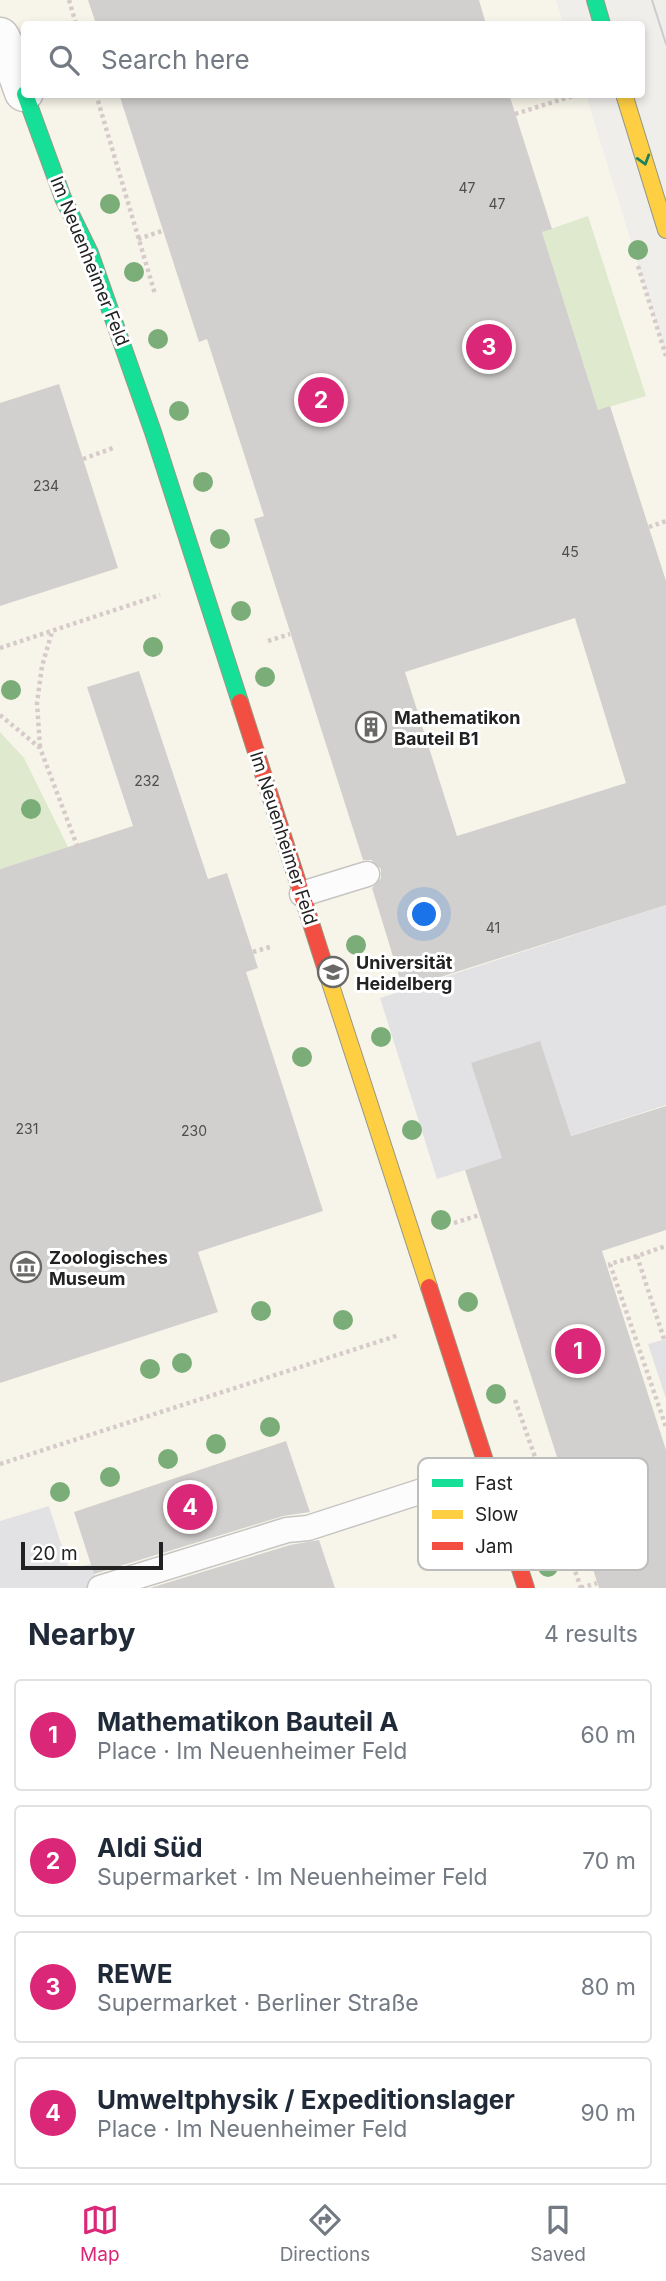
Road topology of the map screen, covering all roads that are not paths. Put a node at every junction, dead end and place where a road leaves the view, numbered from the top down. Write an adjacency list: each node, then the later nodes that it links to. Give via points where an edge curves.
1 (595, 0): 2 (street)
2 (601, 21)
3 (0, 37): 4 (street, Im Neuenheimer Feld)
4 (21, 83)
5 (27, 98): 9 (street, Im Neuenheimer Feld, via 121,337)
6 (625, 98): 7 (street, one-way to 7)
7 (666, 230)
8 (367, 874): 9 (lane)
9 (302, 894): 10 (street, Im Neuenheimer Feld)
10 (483, 1458)
11 (418, 1492): 13 (lane)
12 (520, 1570): 14 (street, Im Neuenheimer Feld)
13 (100, 1588)
14 (526, 1588)

